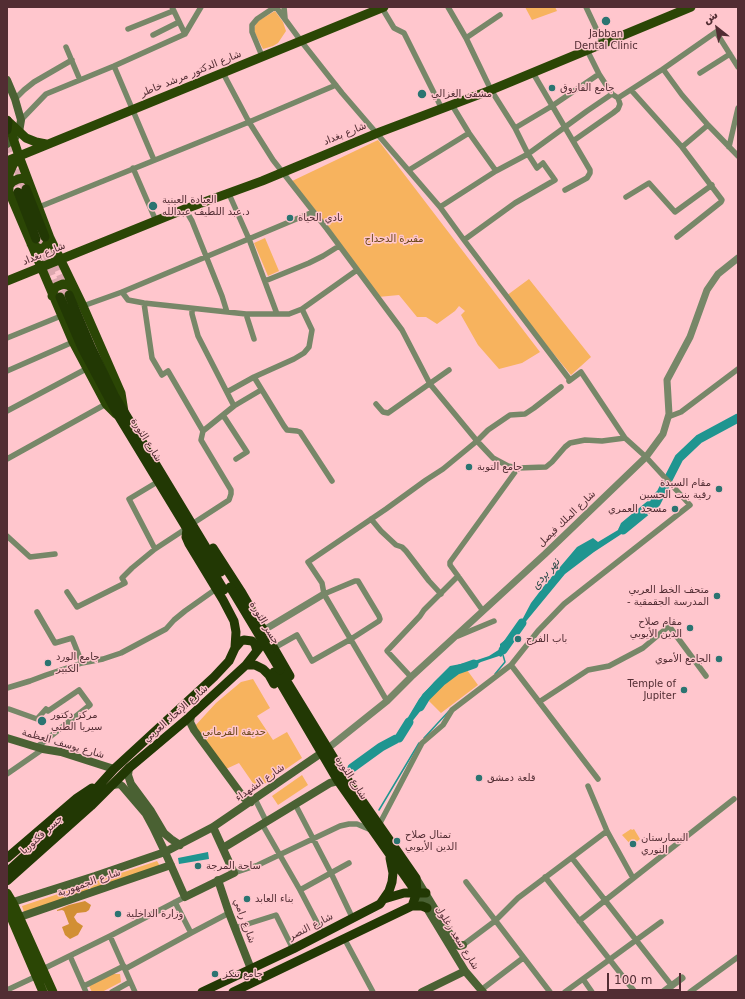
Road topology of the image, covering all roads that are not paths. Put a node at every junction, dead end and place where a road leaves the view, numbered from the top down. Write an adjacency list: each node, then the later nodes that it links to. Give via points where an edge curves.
1 (201, 7): 13 (street)
2 (276, 7): 10 (street); 21 (street, via 252,25 252,32)
3 (284, 7): 10 (street)
4 (448, 7): 15 (street)
5 (586, 7): 17 (street)
6 (691, 7): 17 (main road, شارع بغداد)
7 (379, 8): 16 (main road, شارع الدكتور مرشد خاطر); 41 (street, via 394,28 404,33)
8 (172, 9): 11 (street); 12 (street)
9 (500, 15): 15 (street)
10 (285, 18): 16 (street)
11 (179, 22): 13 (street); 14 (street)
12 (128, 29)
13 (185, 34): 23 (street)
14 (153, 35)
15 (466, 38): 33 (street)
16 (301, 41): 21 (main road, شارع الدكتور مرشد خاطر); 32 (street)
17 (603, 43): 19 (main road, شارع بغداد)
18 (66, 47): 22 (street)
19 (586, 50): 27 (main road, شارع بغداد); 29 (street)
20 (730, 54): 24 (street); 25 (street, via 716,32); 28 (street)
21 (262, 56): 26 (main road, شارع الدكتور مرشد خاطر)
22 (72, 60): 31 (street); 37 (street, via 34,82)
23 (114, 66): 31 (street); 42 (street)
24 (738, 67)
25 (663, 69): 34 (street); 46 (street)
26 (223, 73): 42 (main road, شارع الدكتور مرشد خاطر); 44 (street)
27 (533, 73): 33 (main road, شارع بغداد); 39 (street)
28 (700, 73)
29 (599, 74): 35 (street); 39 (street)
30 (7, 80): 37 (main road)
31 (80, 80): 43 (street, via 46,94)
32 (336, 85): 44 (street); 49 (street)
33 (491, 90): 38 (main road, شارع بغداد); 47 (street)
34 (631, 90): 36 (street); 54 (street)
35 (612, 94): 36 (street); 48 (street)
36 (618, 98): 52 (street, via 618,109)
37 (15, 99): 43 (main road)
38 (452, 105): 41 (main road, شارع بغداد); 50 (street)
39 (552, 106): 47 (street); 48 (street)
40 (738, 108): 55 (street)
41 (442, 109): 49 (main road, شارع بغداد)
42 (132, 110): 53 (main road, شارع الدكتور مرشد خاطر); 61 (street)
43 (21, 120): 51 (main road)
44 (250, 122): 61 (street); 65 (street)
45 (7, 123): 51 (main road)
46 (708, 126): 54 (street); 55 (street)
47 (515, 128): 56 (street)
48 (565, 128): 52 (street); 56 (street)
49 (376, 133): 63 (street); 65 (main road, شارع بغداد)
50 (469, 133): 63 (street); 64 (street)
51 (13, 138): 53 (main road); 58 (main road)
52 (573, 141): 68 (street, via 590,173 587,178)
53 (48, 144): 58 (main road, شارع الدكتور مرشد خاطر)
54 (682, 147): 66 (street)
55 (729, 147): 59 (street)
56 (528, 154): 64 (street); 79 (street, via 537,168 543,163 555,180 516,203)
57 (7, 156): 58 (main road)
58 (19, 156): 60 (main road, شارع الدكتور مرشد خاطر); 67 (main road); 67 (main road, via 9,174)
59 (738, 156)
60 (7, 160)
61 (154, 160): 62 (street)
62 (133, 168): 71 (street); 75 (street)
63 (409, 170): 72 (street)
64 (496, 171): 72 (street)
65 (282, 172): 69 (main road, شارع بغداد); 74 (street)
66 (712, 186): 70 (street, via 674,212 649,183); 76 (street, via 721,202)
67 (16, 188): 71 (main road); 77 (highway); 77 (main road)
68 (565, 190)
69 (229, 194): 73 (main road, شارع بغداد); 78 (street)
70 (626, 197)
71 (39, 207): 77 (main road)
72 (440, 207): 79 (street)
73 (184, 209): 75 (main road, شارع بغداد); 81 (street, via 192,221)
74 (313, 212): 78 (street); 80 (street)
75 (156, 221): 83 (main road, شارع بغداد)
76 (677, 237)
77 (41, 239): 83 (main road); 84 (main road)
78 (249, 240): 81 (street); 87 (street)
79 (464, 240): 118 (street, via 569,380 581,372)
80 (339, 246): 85 (street); 87 (street, via 309,263)
81 (206, 256): 88 (street); 94 (street)
82 (738, 258): 116 (street, شارع الملك فيصل, via 718,274 707,290 690,337 667,380)
83 (60, 260): 84 (main road, شارع بغداد); 89 (main road)
84 (41, 267): 86 (main road, شارع بغداد); 89 (main road)
85 (357, 270): 93 (street); 106 (street, via 402,330)
86 (7, 281)
87 (265, 281): 96 (street)
88 (122, 292): 90 (street, via 128,300); 91 (street)
89 (64, 295): 91 (main road); 97 (main road); 114 (highway, شارع الثورة, via 82,348)
90 (144, 304): 92 (street); 117 (street, via 152,358 162,376 168,371)
91 (83, 306): 114 (main road, via 121,393)
92 (192, 309): 94 (street); 109 (street, via 198,336)
93 (302, 309): 96 (street, via 289,314); 105 (street, via 312,330 309,348 294,359)
94 (227, 312): 95 (street)
95 (246, 314): 96 (street); 99 (street)
96 (277, 314)
97 (61, 316): 98 (street); 100 (main road)
98 (7, 338)
99 (254, 339)
100 (73, 342): 101 (main road); 104 (street)
101 (86, 369): 110 (main road); 113 (street)
102 (738, 369): 116 (street, via 680,412)
103 (449, 370): 106 (street)
104 (7, 371)
105 (254, 377): 108 (street); 109 (street)
106 (430, 384): 111 (street, via 388,413 383,412); 119 (street)
107 (561, 387): 119 (street, via 525,414 510,416 488,430)
108 (262, 390): 112 (street); 125 (street, via 287,430 300,432)
109 (227, 392): 112 (street)
110 (106, 404): 114 (main road); 120 (street)
111 (376, 404)
112 (234, 406): 115 (street)
113 (7, 411)
114 (122, 415): 124 (highway, شارع الثورة); 127 (highway, شارع الثورة)
115 (223, 415): 117 (street); 122 (street, via 247,452)
116 (668, 417): 121 (street, شارع الملك فيصل, via 663,434)
117 (203, 430): 127 (street, via 201,440 231,494 229,500)
118 (625, 438): 121 (street); 123 (street, via 570,443 546,467)
119 (477, 442): 123 (street, via 493,458); 126 (street, via 443,469)
120 (7, 458)
121 (646, 458): 138 (street, شارع الملك فيصل); 150 (street, via 690,505 564,604)
122 (236, 459)
123 (518, 468): 131 (street, via 450,562)
124 (159, 481): 127 (highway, شارع الثورة); 129 (street, via 129,499)
125 (332, 481)
126 (370, 519): 134 (street, via 308,562 322,583); 135 (street, via 396,545 406,551)
127 (191, 527): 129 (street); 132 (highway, شارع الثورة); 132 (highway, via 186,537 189,544)
128 (7, 536): 130 (street, via 30,557)
129 (155, 548): 133 (street, via 122,578 125,583 77,607)
130 (55, 554)
131 (458, 576): 135 (street); 138 (street)
132 (227, 588): 136 (highway); 136 (highway, via 237,594 232,599); 137 (highway); 148 (street, via 185,611 166,629 121,652); 151 (highway, جسر الثورة, bridge)
133 (67, 592)
134 (324, 594): 142 (street); 144 (street); 144 (street, via 355,581 360,583 380,619)
135 (441, 594): 153 (street, via 387,652)
136 (223, 600): 140 (highway)
137 (251, 609): 140 (highway, via 241,612); 142 (highway)
138 (483, 611): 143 (street, شارع الملك فيصل)
139 (37, 612): 148 (street, via 55,643 72,638)
140 (234, 621): 145 (highway, via 237,637)
141 (494, 621): 143 (street)
142 (264, 630): 146 (highway); 147 (highway, شارع الإتحاد العربي)
143 (453, 638): 153 (street, شارع الملك فيصل)
144 (351, 639): 146 (street, via 312,661 297,634); 155 (street)
145 (235, 648): 147 (highway, via 241,641 248,640 255,644); 166 (highway, شارع الإتحاد العربي, via 229,661 214,677)
146 (274, 648): 151 (highway)
147 (257, 651): 149 (highway, شارع الإتحاد العربي)
148 (82, 664): 154 (street)
149 (246, 665): 151 (highway); 158 (highway, شارع الإتحاد العربي)
150 (511, 665): 156 (street); 180 (street, via 452,710 442,725 422,743)
151 (276, 670): 161 (highway); 163 (highway); 169 (highway, شارع الثورة)
152 (706, 676): 156 (street, via 669,626 643,648 608,666 588,670)
153 (411, 677): 155 (street, شارع الملك فيصل)
154 (7, 688)
155 (387, 701): 161 (street, شارع الملك فيصل)
156 (539, 702): 170 (street)
157 (9, 710): 162 (street, via 37,719 46,709 79,690 90,705)
158 (191, 716): 159 (highway, شارع الإتحاد العربي); 164 (main road, via 192,728)
159 (180, 726): 164 (main road, via 191,733); 165 (highway, شارع الإتحاد العربي)
160 (7, 738): 162 (main road, شارع يوسف العظمة)
161 (332, 745): 169 (highway, via 342,764)
162 (40, 748): 166 (main road, شارع يوسف العظمة); 167 (street)
163 (318, 756): 169 (highway, via 326,770); 174 (main road, شارع الشهداء)
164 (217, 765): 174 (main road, via 244,798); 177 (main road, via 240,800)
165 (129, 768): 171 (highway, شارع الإتحاد العربي); 183 (main road, via 131,784 167,836)
166 (114, 769): 168 (highway, شارع الإتحاد العربي)
167 (7, 774)
168 (106, 777): 175 (highway, شارع الإتحاد العربي); 188 (highway, via 77,798)
169 (339, 777): 176 (main road); 180 (highway, شارع الثورة)
170 (598, 779)
171 (113, 785): 175 (highway, شارع الإتحاد العربي); 185 (main road, via 122,786 146,814)
172 (588, 786): 181 (street)
173 (734, 799): 198 (street)
174 (253, 801): 177 (main road, شارع الشهداء); 178 (street)
175 (88, 804): 193 (highway, جسر فكتوريا); 200 (highway, جسر فكتوريا)
176 (295, 804): 178 (main road); 182 (street)
177 (239, 810): 179 (main road, شارع الشهداء)
178 (264, 822): 184 (main road); 187 (street)
179 (213, 827): 183 (main road); 184 (main road)
180 (376, 828): 182 (street, via 349,824); 186 (highway, شارع الثورة); 207 (highway, شارع الثورة, via 416,878)
181 (607, 831): 189 (street); 198 (street)
182 (313, 838): 187 (street); 195 (street)
183 (180, 845): 185 (main road)
184 (223, 848): 194 (main road)
185 (165, 852): 191 (main road); 192 (main road, شارع الجمهورية)
186 (389, 853): 207 (highway, شارع الثورة); 209 (highway, شارع النصر, via 393,873 389,891)
187 (279, 854): 194 (street); 203 (street)
188 (7, 858)
189 (572, 858): 197 (street); 210 (street)
190 (349, 863): 195 (street)
191 (171, 865): 202 (main road, شارع الجمهورية); 208 (main road)
192 (109, 871): 196 (main road, شارع الجمهورية); 202 (main road)
193 (7, 872)
194 (234, 873): 199 (main road)
195 (332, 873): 203 (street); 216 (street)
196 (89, 878): 204 (main road); 212 (main road, شارع الجمهورية)
197 (545, 878): 218 (street, via 518,898); 219 (street)
198 (633, 878): 210 (street)
199 (218, 880): 208 (main road); 215 (main road, شارع رامي)
200 (7, 881)
201 (466, 882): 218 (street)
202 (114, 885): 204 (main road, شارع الجمهورية)
203 (300, 890): 224 (street)
204 (94, 892): 217 (main road, شارع الجمهورية)
205 (7, 893): 212 (main road)
206 (404, 893): 207 (highway); 209 (highway); 213 (highway, via 411,898)
207 (421, 893): 213 (highway); 214 (main road, شارع سعد زغلول); 228 (main road, via 456,944)
208 (185, 897): 211 (street)
209 (384, 899): 216 (highway, شارع النصر, via 374,908)
210 (605, 900): 219 (street); 227 (street)
211 (175, 902): 223 (street); 225 (street)
212 (9, 905): 217 (main road)
213 (412, 906): 214 (highway); 226 (highway)
214 (427, 908): 236 (main road, شارع سعد زغلول)
215 (229, 913): 221 (main road, شارع رامي); 223 (street)
216 (352, 919): 222 (highway, شارع النصر)
217 (13, 920): 237 (main road)
218 (495, 921): 228 (street); 232 (street)
219 (579, 921): 233 (street)
220 (661, 922): 227 (street)
221 (235, 928): 229 (street, via 276,915); 235 (main road, شارع رامي)
222 (333, 929): 224 (highway, شارع النصر); 226 (highway, via 340,933)
223 (191, 933): 234 (street)
224 (323, 934): 229 (highway, شارع النصر)
225 (110, 936): 230 (street); 234 (street)
226 (342, 939): 250 (highway); 251 (street)
227 (636, 940): 233 (street); 241 (street)
228 (464, 945)
229 (293, 949): 235 (highway, شارع النصر)
230 (70, 956): 237 (street); 242 (street)
231 (738, 957): 258 (street)
232 (523, 958): 244 (street); 253 (street)
233 (609, 960): 239 (street); 256 (street)
234 (125, 968): 240 (street); 242 (street)
235 (251, 969): 249 (highway, شارع النصر)
236 (465, 971): 244 (main road, شارع سعد زغلول); 252 (main road)
237 (40, 972): 243 (street); 245 (main road); 246 (main road)
238 (682, 978): 241 (street)
239 (583, 979): 254 (street); 255 (street)
240 (130, 982): 247 (street); 248 (street)
241 (672, 986): 257 (street)
242 (85, 989)
243 (7, 990)
244 (482, 991)
245 (43, 992)
246 (53, 992)
247 (112, 992)
248 (135, 992)
249 (202, 992)
250 (233, 992)
251 (373, 992)
252 (422, 992)
253 (550, 992)
254 (565, 992)
255 (592, 992)
256 (635, 992)
257 (663, 992)
258 (690, 992)

